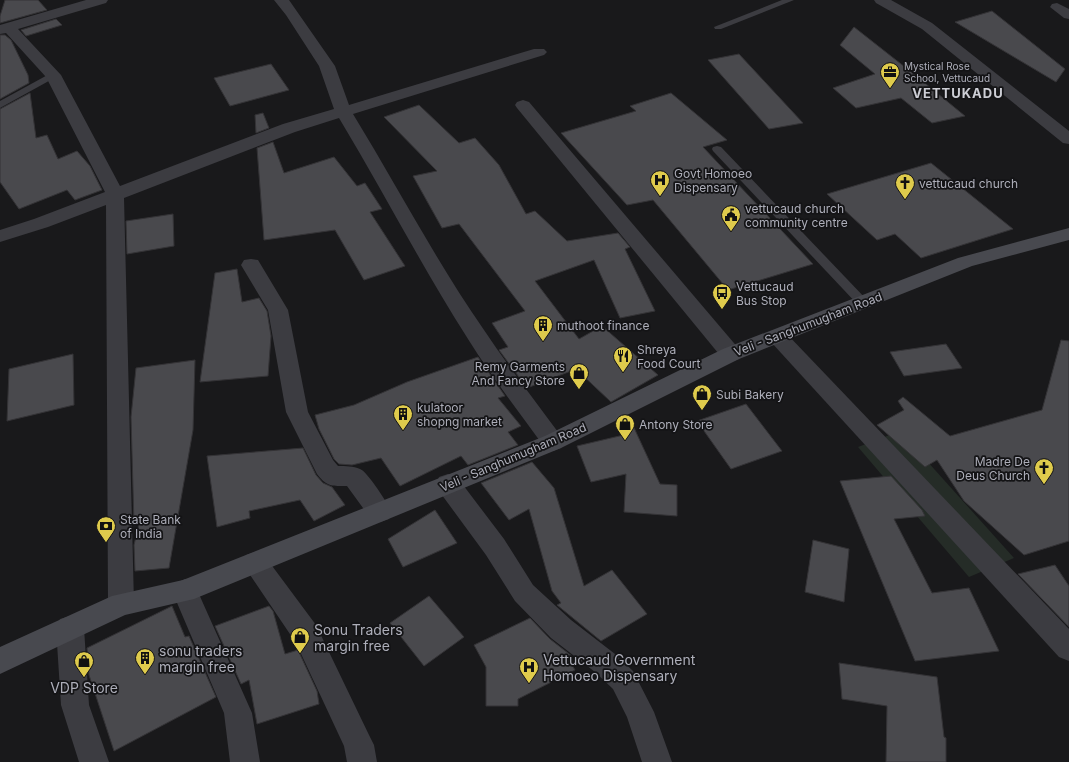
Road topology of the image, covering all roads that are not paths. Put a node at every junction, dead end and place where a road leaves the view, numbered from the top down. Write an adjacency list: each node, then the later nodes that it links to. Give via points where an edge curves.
1 (101, 0): 8 (street)
2 (281, 0): 13 (street, via 327,66)
3 (790, 0): 7 (lane)
4 (881, 0): 14 (street, via 927,26)
5 (1056, 7): 6 (street)
6 (1069, 15)
7 (718, 27)
8 (4, 29): 10 (street)
9 (539, 52): 13 (street)
10 (53, 75): 11 (lane); 16 (street)
11 (0, 105)
12 (523, 105): 22 (street)
13 (344, 112): 16 (street, via 289,128); 23 (street, via 420,245 476,335)
14 (1069, 138)
15 (717, 149): 20 (lane)
16 (115, 194): 18 (street); 28 (street)
17 (1069, 234): 20 (main road, Veli - Sanghumugham Road, via 966,262)
18 (0, 236)
19 (251, 265): 25 (street, via 278,310 297,412 325,467 332,476 354,476)
20 (863, 303): 21 (main road, Veli - Sanghumugham Road)
21 (778, 337): 22 (main road, Veli - Sanghumugham Road); 30 (street)
22 (731, 354): 23 (main road, Veli - Sanghumugham Road)
23 (553, 442): 24 (main road, Veli - Sanghumugham Road)
24 (448, 484): 25 (main road, Veli - Sanghumugham Road); 35 (street, via 495,547 524,593 561,629 623,680 640,712)
25 (380, 512): 26 (main road, Veli - Sanghumugham Road)
26 (255, 563): 27 (main road, Veli - Sanghumugham Road); 34 (street, via 306,634 359,745)
27 (184, 591): 28 (main road, Veli - Sanghumugham Road); 33 (street, via 238,713)
28 (121, 604): 29 (main road, Veli - Sanghumugham Road)
29 (70, 628): 31 (main road, Veli - Sanghumugham Road); 32 (street, via 76,705)
30 (1069, 648)
31 (0, 661)
32 (94, 762)
33 (245, 762)
34 (362, 762)
35 (657, 762)

